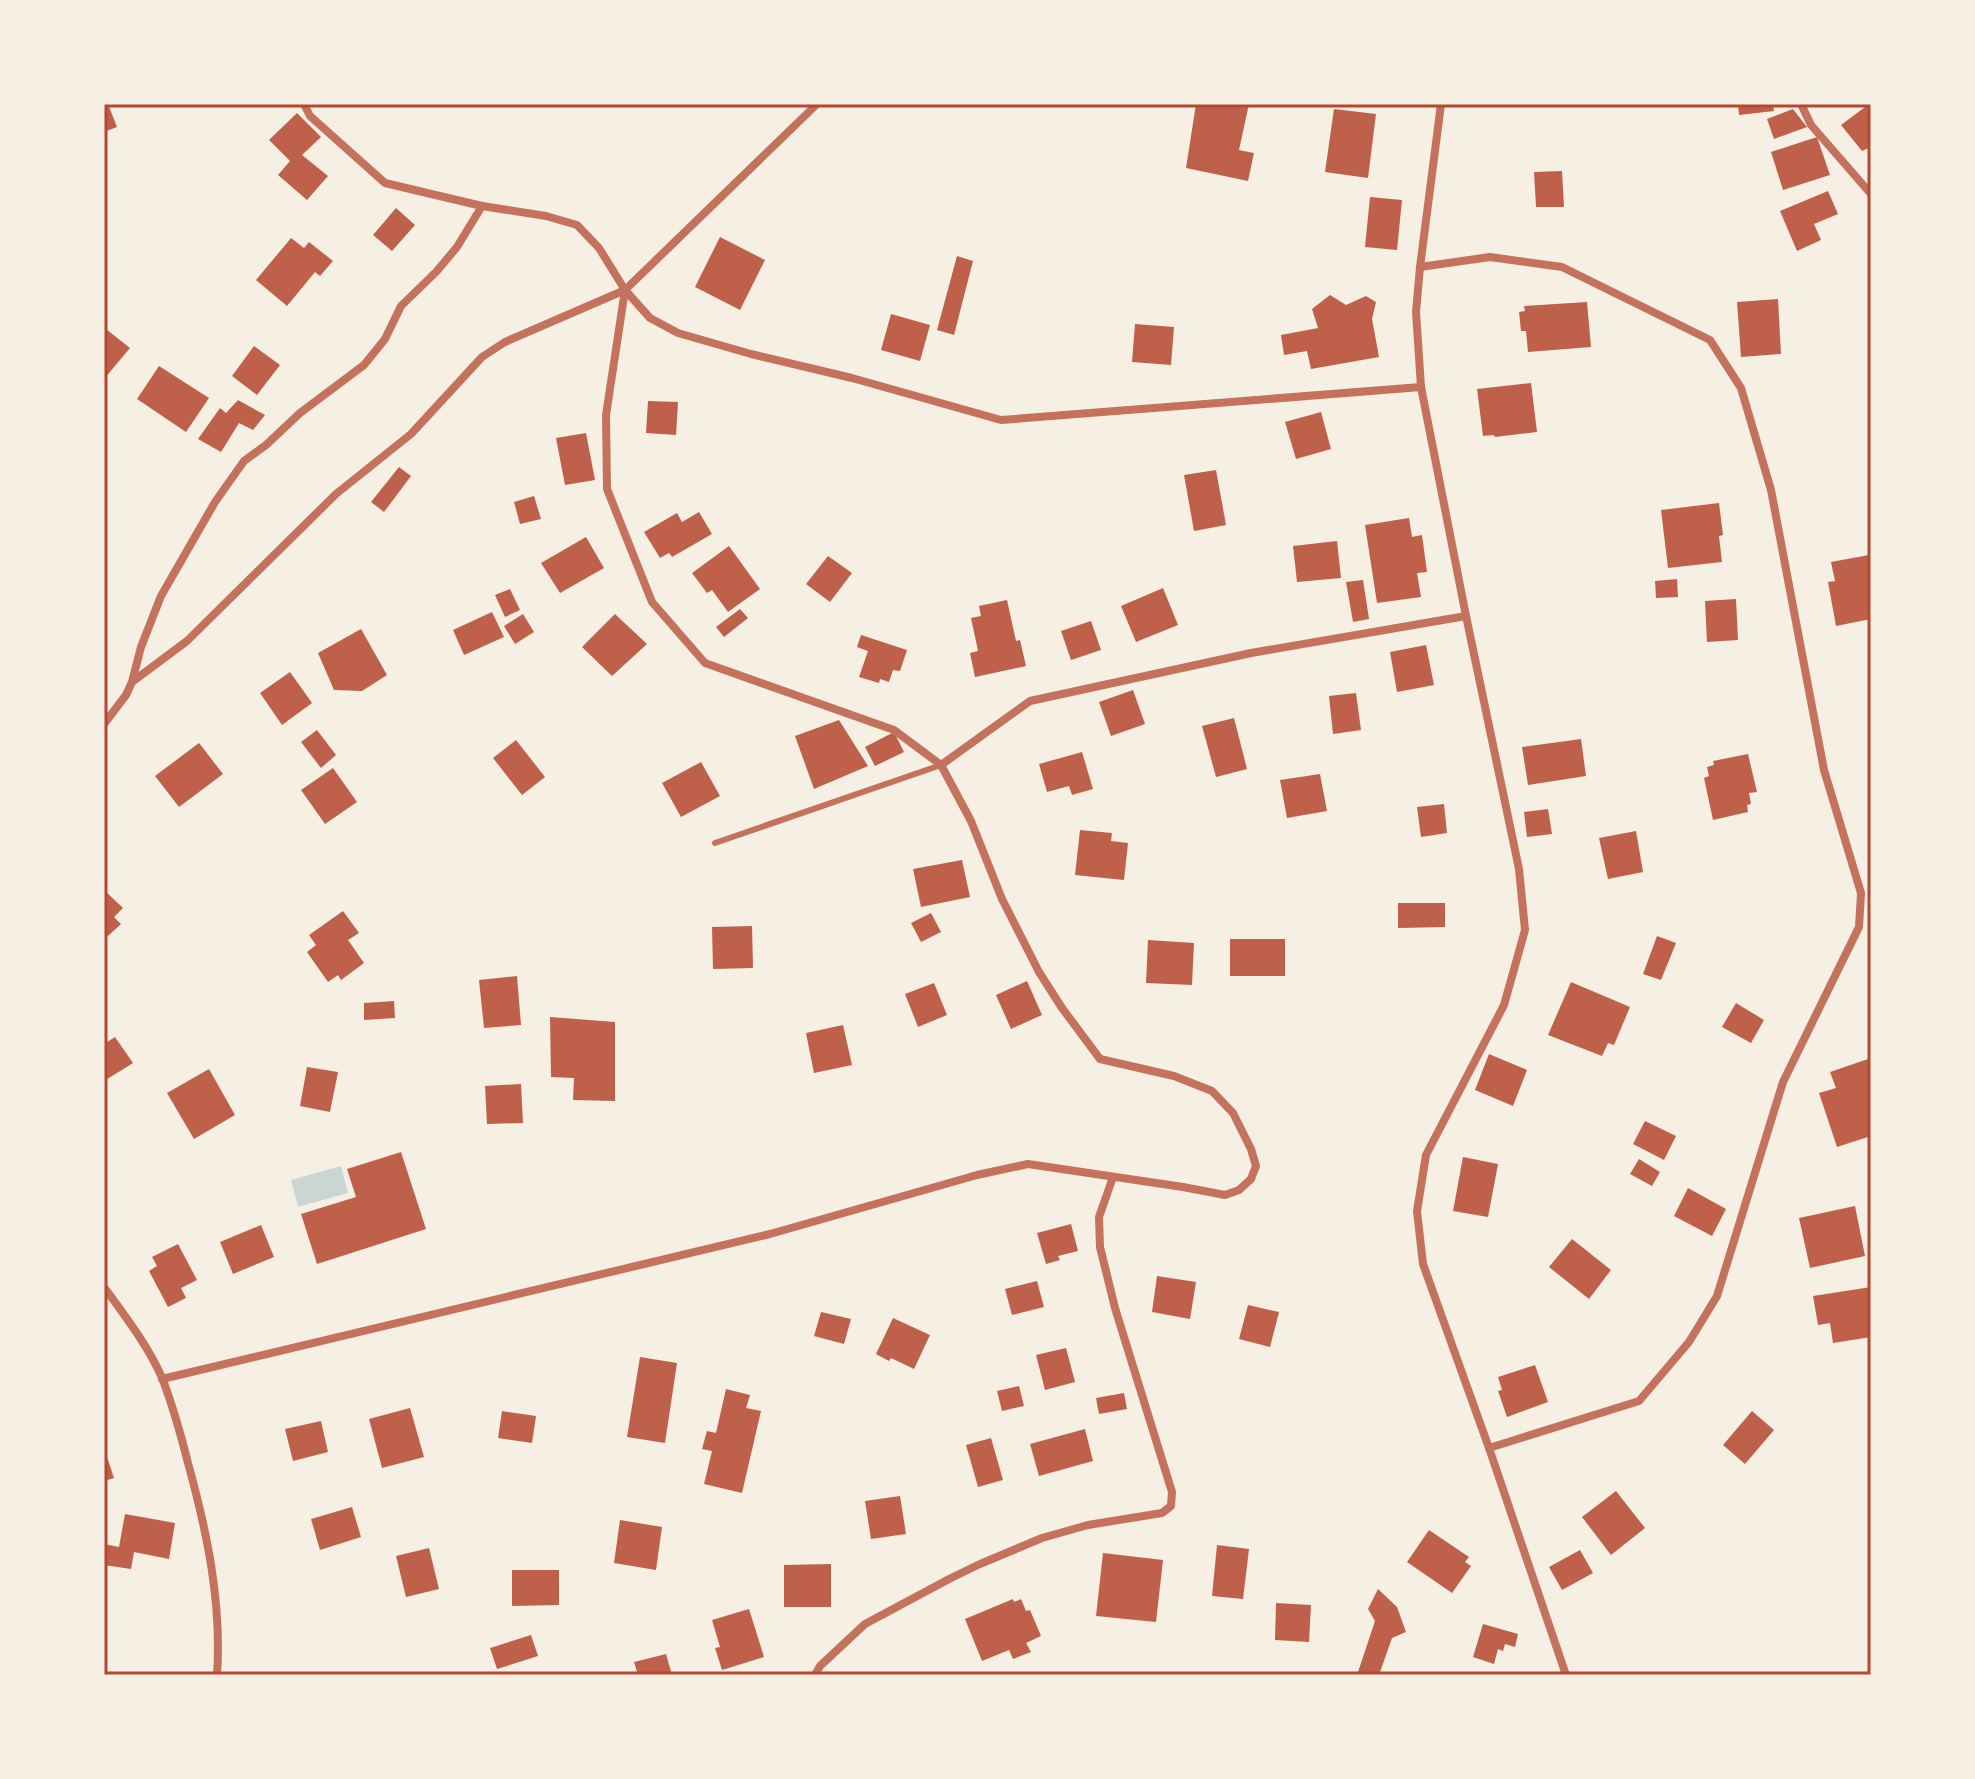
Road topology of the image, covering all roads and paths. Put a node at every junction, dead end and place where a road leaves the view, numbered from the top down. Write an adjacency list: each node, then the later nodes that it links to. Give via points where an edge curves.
1 (304, 104): 6 (street, via 310,116 385,183)
2 (817, 104): 8 (street)
3 (1441, 104): 7 (street)
4 (1801, 104): 5 (street, via 1811,125)
5 (1871, 194)
6 (482, 206): 8 (street, via 577,225 599,248); 11 (street, via 457,247 401,306 364,365 244,461 161,596)
7 (1420, 267): 9 (street, via 1416,312); 18 (street, via 1490,257 1562,267 1710,340 1741,388 1771,490 1824,770 1861,893 1859,927 1783,1082 1717,1296 1689,1342 1639,1401)
8 (625, 290): 9 (street, via 650,318 678,333 1001,420); 11 (street, via 482,357 411,434 336,494 187,641); 13 (street, via 606,415 607,489 652,602 705,663 894,730)
9 (1421, 387): 10 (street)
10 (1466, 616): 13 (street, via 1251,653 1030,701); 18 (street, via 1519,869 1525,930 1504,1005 1426,1155 1417,1211 1423,1264)
11 (132, 682): 12 (street)
12 (104, 724)
13 (941, 765): 14 (lane); 15 (street, via 1039,972 1100,1059 1212,1091 1233,1113 1256,1166 1251,1179 1225,1195)
14 (715, 843)
15 (1113, 1177): 17 (street, via 1028,1164 770,1234); 20 (street, via 1099,1217 1100,1247 1172,1492 1171,1506 1162,1513 1042,1538 951,1578 865,1624)
16 (104, 1287): 17 (street)
17 (162, 1379): 19 (street, via 205,1528 216,1603)
18 (1489, 1448): 21 (street)
19 (217, 1675)
20 (815, 1675)
21 (1566, 1675)

